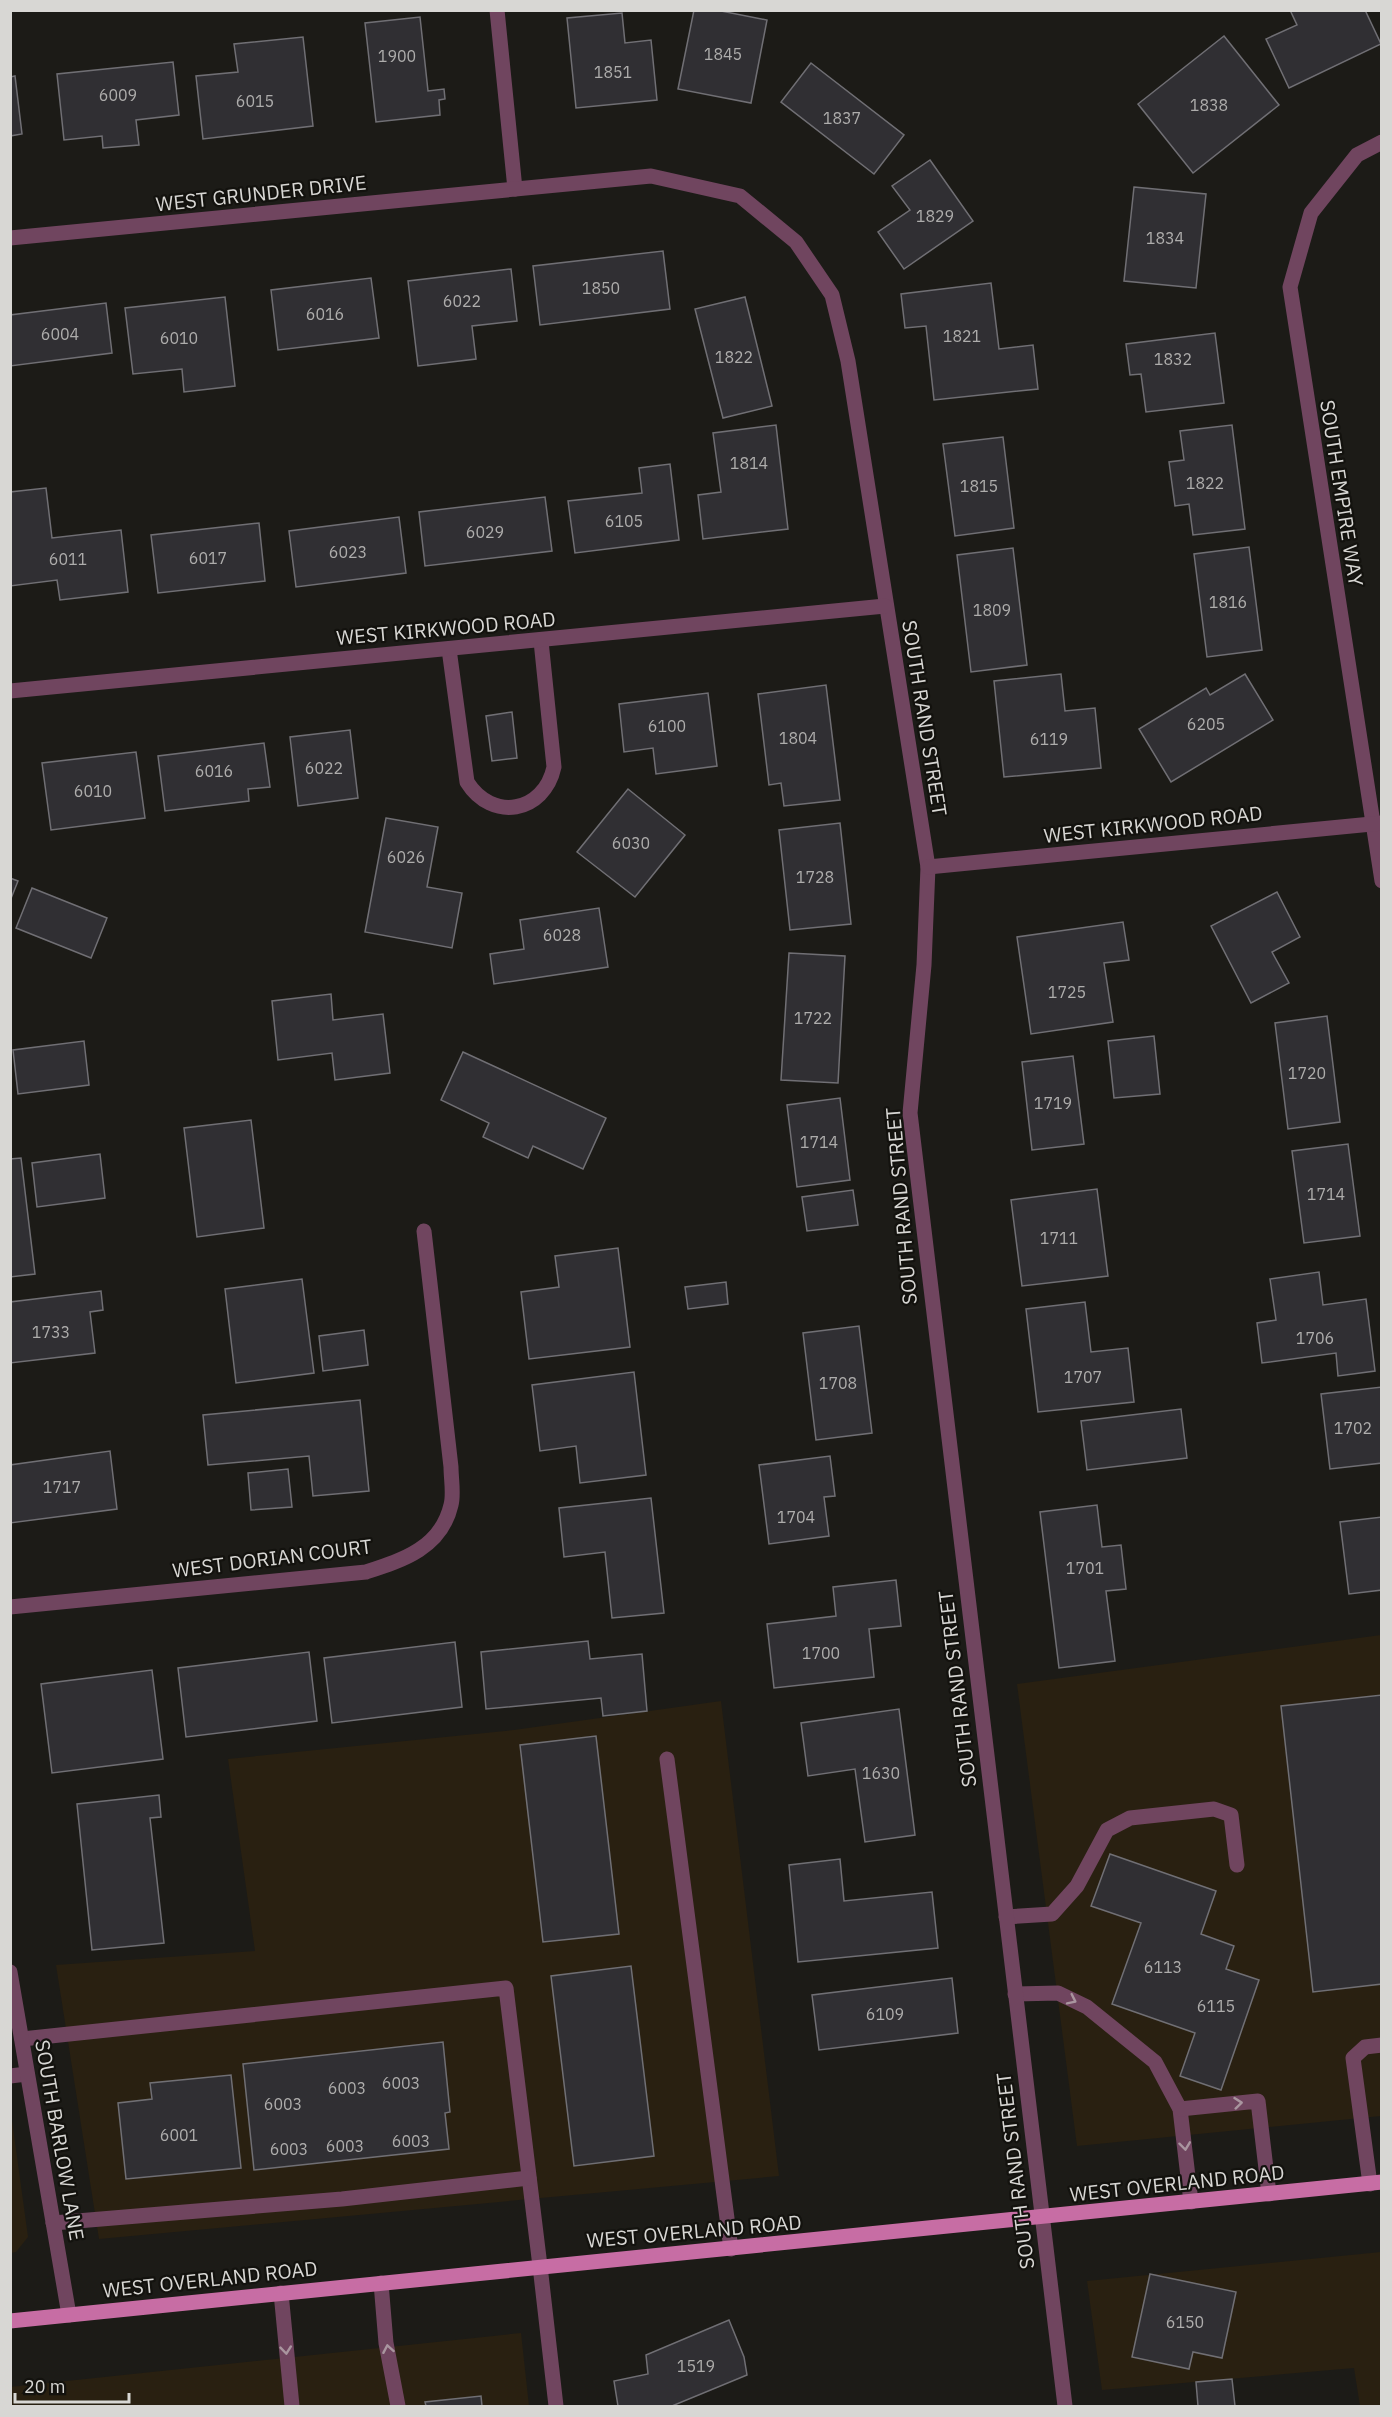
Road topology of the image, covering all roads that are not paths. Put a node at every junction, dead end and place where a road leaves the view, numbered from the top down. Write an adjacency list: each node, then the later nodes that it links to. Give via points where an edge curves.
1 (497, 10): 3 (street)
2 (1382, 142): 9 (street, SOUTH EMPIRE WAY, via 1357,155 1311,213 1290,288)
3 (515, 189): 4 (street, WEST GRUNDER DRIVE); 5 (street, SOUTH RAND STREET, via 651,176 740,196 796,242 832,295 848,362)
4 (10, 238)
5 (885, 606): 6 (street, WEST KIRKWOOD ROAD); 10 (street, SOUTH RAND STREET)
6 (541, 641): 7 (street, WEST KIRKWOOD ROAD); 7 (street, via 554,767 540,795 518,807 494,805 479,797 467,782)
7 (449, 649): 8 (street, WEST KIRKWOOD ROAD)
8 (10, 691)
9 (1377, 823): 10 (street, WEST KIRKWOOD ROAD); 11 (street, SOUTH EMPIRE WAY)
10 (928, 867): 16 (street, SOUTH RAND STREET, via 924,965 910,1113)
11 (1382, 881)
12 (424, 1231): 13 (street, WEST DORIAN COURT, via 451,1467 451,1505 435,1539 401,1561 366,1572)
13 (10, 1607)
14 (667, 1760): 30 (street)
15 (1237, 1865): 16 (street, via 1231,1815 1214,1809 1130,1818 1107,1830 1077,1886 1052,1914)
16 (1006, 1917): 18 (street, SOUTH RAND STREET)
17 (11, 1974): 19 (street, SOUTH BARLOW LANE)
18 (1015, 1994): 23 (street, one-way to 23, via 1058,1993 1087,2007 1155,2062); 28 (street, SOUTH RAND STREET)
19 (22, 2039): 21 (street, SOUTH BARLOW LANE); 24 (street, via 506,1988)
20 (1382, 2045): 25 (street, via 1365,2047 1353,2058)
21 (27, 2074): 22 (street); 29 (street, SOUTH BARLOW LANE)
22 (10, 2076)
23 (1180, 2109): 26 (street, one-way to 26, via 1258,2101); 27 (street, one-way to 27)
24 (529, 2178): 29 (street, via 342,2199); 31 (street)
25 (1376, 2183): 26 (main road, WEST OVERLAND ROAD)
26 (1269, 2194): 27 (main road, WEST OVERLAND ROAD)
27 (1191, 2202): 28 (main road, WEST OVERLAND ROAD)
28 (1042, 2218): 30 (main road, WEST OVERLAND ROAD); 39 (street, SOUTH RAND STREET)
29 (53, 2223): 34 (street, SOUTH BARLOW LANE)
30 (731, 2249): 31 (main road, WEST OVERLAND ROAD)
31 (540, 2266): 32 (main road, WEST OVERLAND ROAD); 38 (street)
32 (381, 2283): 33 (main road, WEST OVERLAND ROAD); 37 (street, one-way to 32, via 386,2343)
33 (281, 2293): 34 (main road, WEST OVERLAND ROAD); 36 (street, one-way to 36)
34 (69, 2315): 35 (main road, WEST OVERLAND ROAD)
35 (10, 2321)
36 (292, 2406)
37 (398, 2406)
38 (556, 2406)
39 (1065, 2406)

